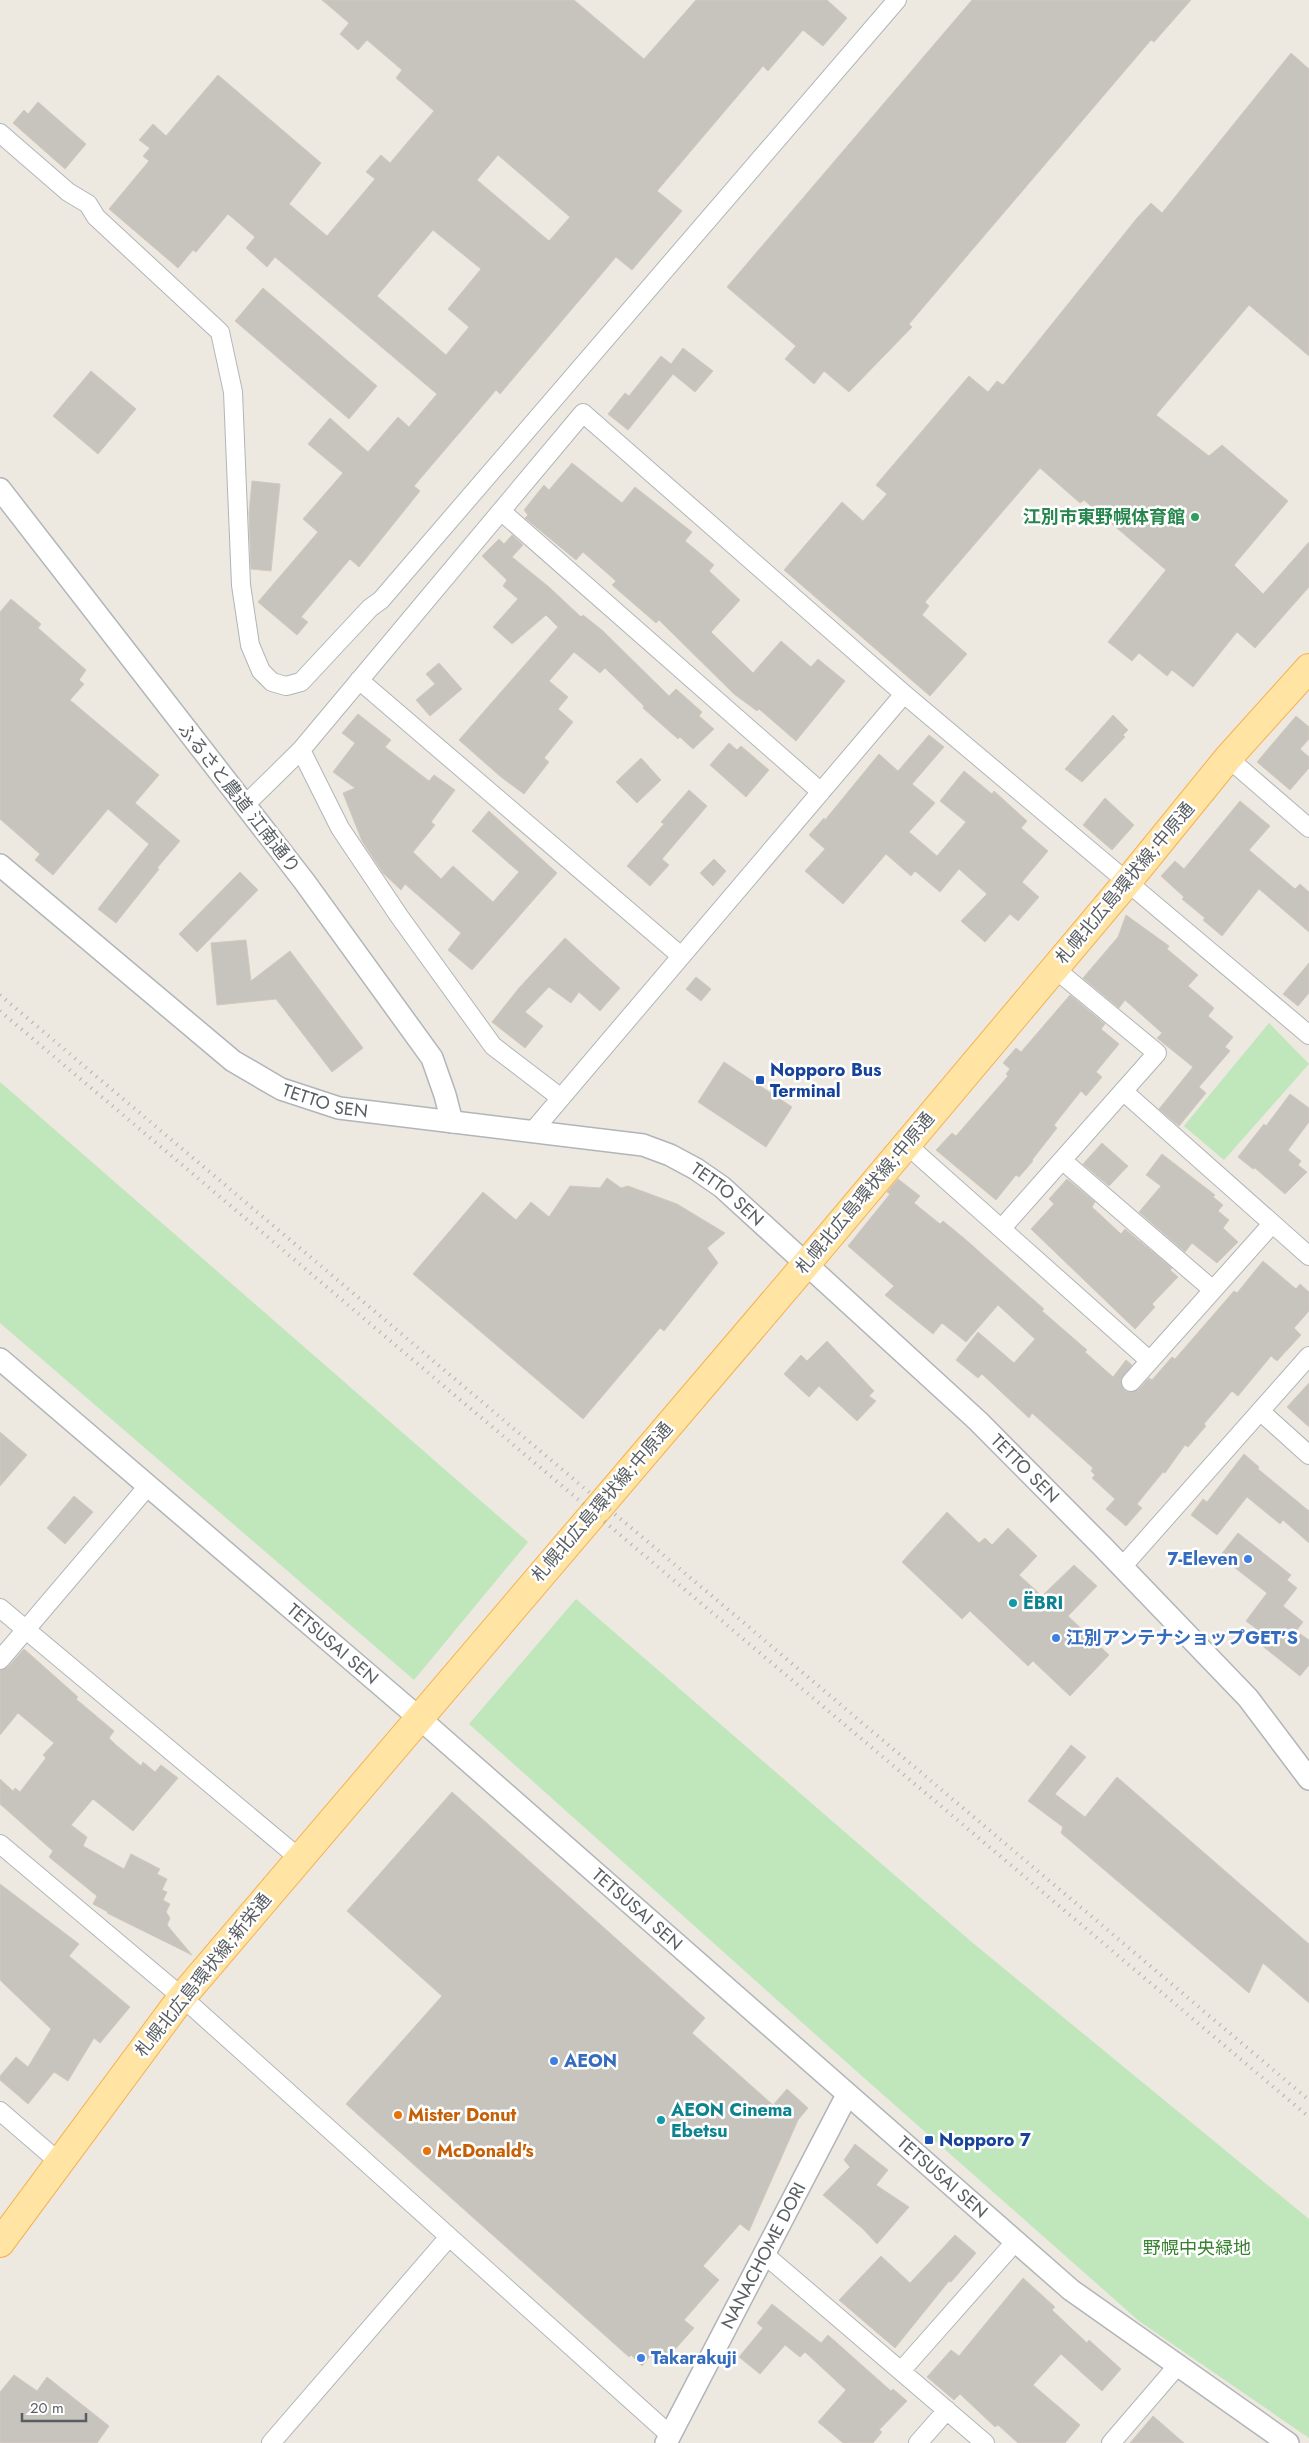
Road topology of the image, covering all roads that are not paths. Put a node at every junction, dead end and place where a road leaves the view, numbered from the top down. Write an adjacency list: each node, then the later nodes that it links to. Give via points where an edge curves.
1 (897, 0): 2 (street, via 381,600 301,682 286,686 272,682 261,671 250,646 241,585 233,392 220,332 96,217 88,204 68,192)
2 (0, 133)
3 (0, 489): 11 (street, ふるさと農道 江南通り)
4 (501, 511): 6 (street); 7 (street, via 583,413); 10 (street)
5 (1309, 668): 9 (main road, 札幌北広島環状線;中原通)
6 (359, 680): 8 (street); 15 (street)
7 (904, 694): 10 (street); 14 (street)
8 (301, 750): 11 (street); 19 (street, via 340,828 493,1046)
9 (1228, 758): 12 (street); 14 (main road, 札幌北広島環状線;中原通)
10 (821, 792): 15 (street)
11 (244, 806): 20 (street, ふるさと農道 江南通り, via 304,881 432,1058)
12 (1309, 828)
13 (0, 865): 20 (street, TETTO SEN, via 191,1027 257,1076 309,1100 339,1108)
14 (1128, 881): 16 (main road, 札幌北広島環状線;中原通); 17 (street)
15 (681, 956): 19 (street)
16 (1054, 968): 18 (street, via 1157,1053); 22 (main road, 札幌北広島環状線;中原通)
17 (1309, 1035)
18 (1123, 1090): 23 (street); 24 (street)
19 (561, 1098): 21 (street)
20 (452, 1122): 21 (street, TETTO SEN)
21 (532, 1132): 27 (street, TETTO SEN, via 643,1145 670,1155 722,1187)
22 (906, 1144): 25 (street); 27 (main road, 札幌北広島環状線;中原通)
23 (1062, 1160): 25 (street); 28 (street)
24 (1272, 1224): 26 (street); 28 (street)
25 (1002, 1228): 31 (street)
26 (1309, 1256)
27 (806, 1263): 36 (street, TETTO SEN, via 978,1421); 40 (main road, 札幌北広島環状線;中原通)
28 (1213, 1290): 31 (street)
29 (1309, 1356): 33 (street)
30 (0, 1359): 35 (street, TETSUSAI SEN)
31 (1150, 1361): 32 (street)
32 (1131, 1382)
33 (1260, 1411): 34 (street); 36 (street)
34 (1309, 1455)
35 (148, 1486): 38 (street); 40 (street, TETSUSAI SEN)
36 (1122, 1567): 41 (street, TETTO SEN, via 1248,1698)
37 (0, 1608): 38 (street)
38 (25, 1630): 39 (street); 43 (street)
39 (0, 1660)
40 (418, 1717): 43 (main road, 札幌北広島環状線;新栄通); 45 (street, TETSUSAI SEN)
41 (1309, 1779)
42 (0, 1844): 44 (street)
43 (299, 1858): 44 (main road, 札幌北広島環状線;新栄通)
44 (182, 1997): 47 (main road, 札幌北広島環状線;新栄通); 48 (street)
45 (847, 2096): 49 (street, TETSUSAI SEN); 51 (street, NANACHOME DORI)
46 (0, 2111): 47 (street)
47 (60, 2162): 50 (main road, 札幌北広島環状線;新栄通)
48 (449, 2237): 55 (street); 56 (street)
49 (1015, 2242): 52 (street, TETSUSAI SEN, via 1071,2290); 53 (street)
50 (0, 2243)
51 (764, 2254): 53 (street); 55 (street, NANACHOME DORI)
52 (1178, 2365): 59 (street); 60 (street, TETSUSAI SEN)
53 (901, 2371): 54 (street)
54 (946, 2410): 57 (street); 58 (street)
55 (668, 2439)
56 (271, 2443)
57 (918, 2443)
58 (985, 2443)
59 (1111, 2443)
60 (1288, 2443)

